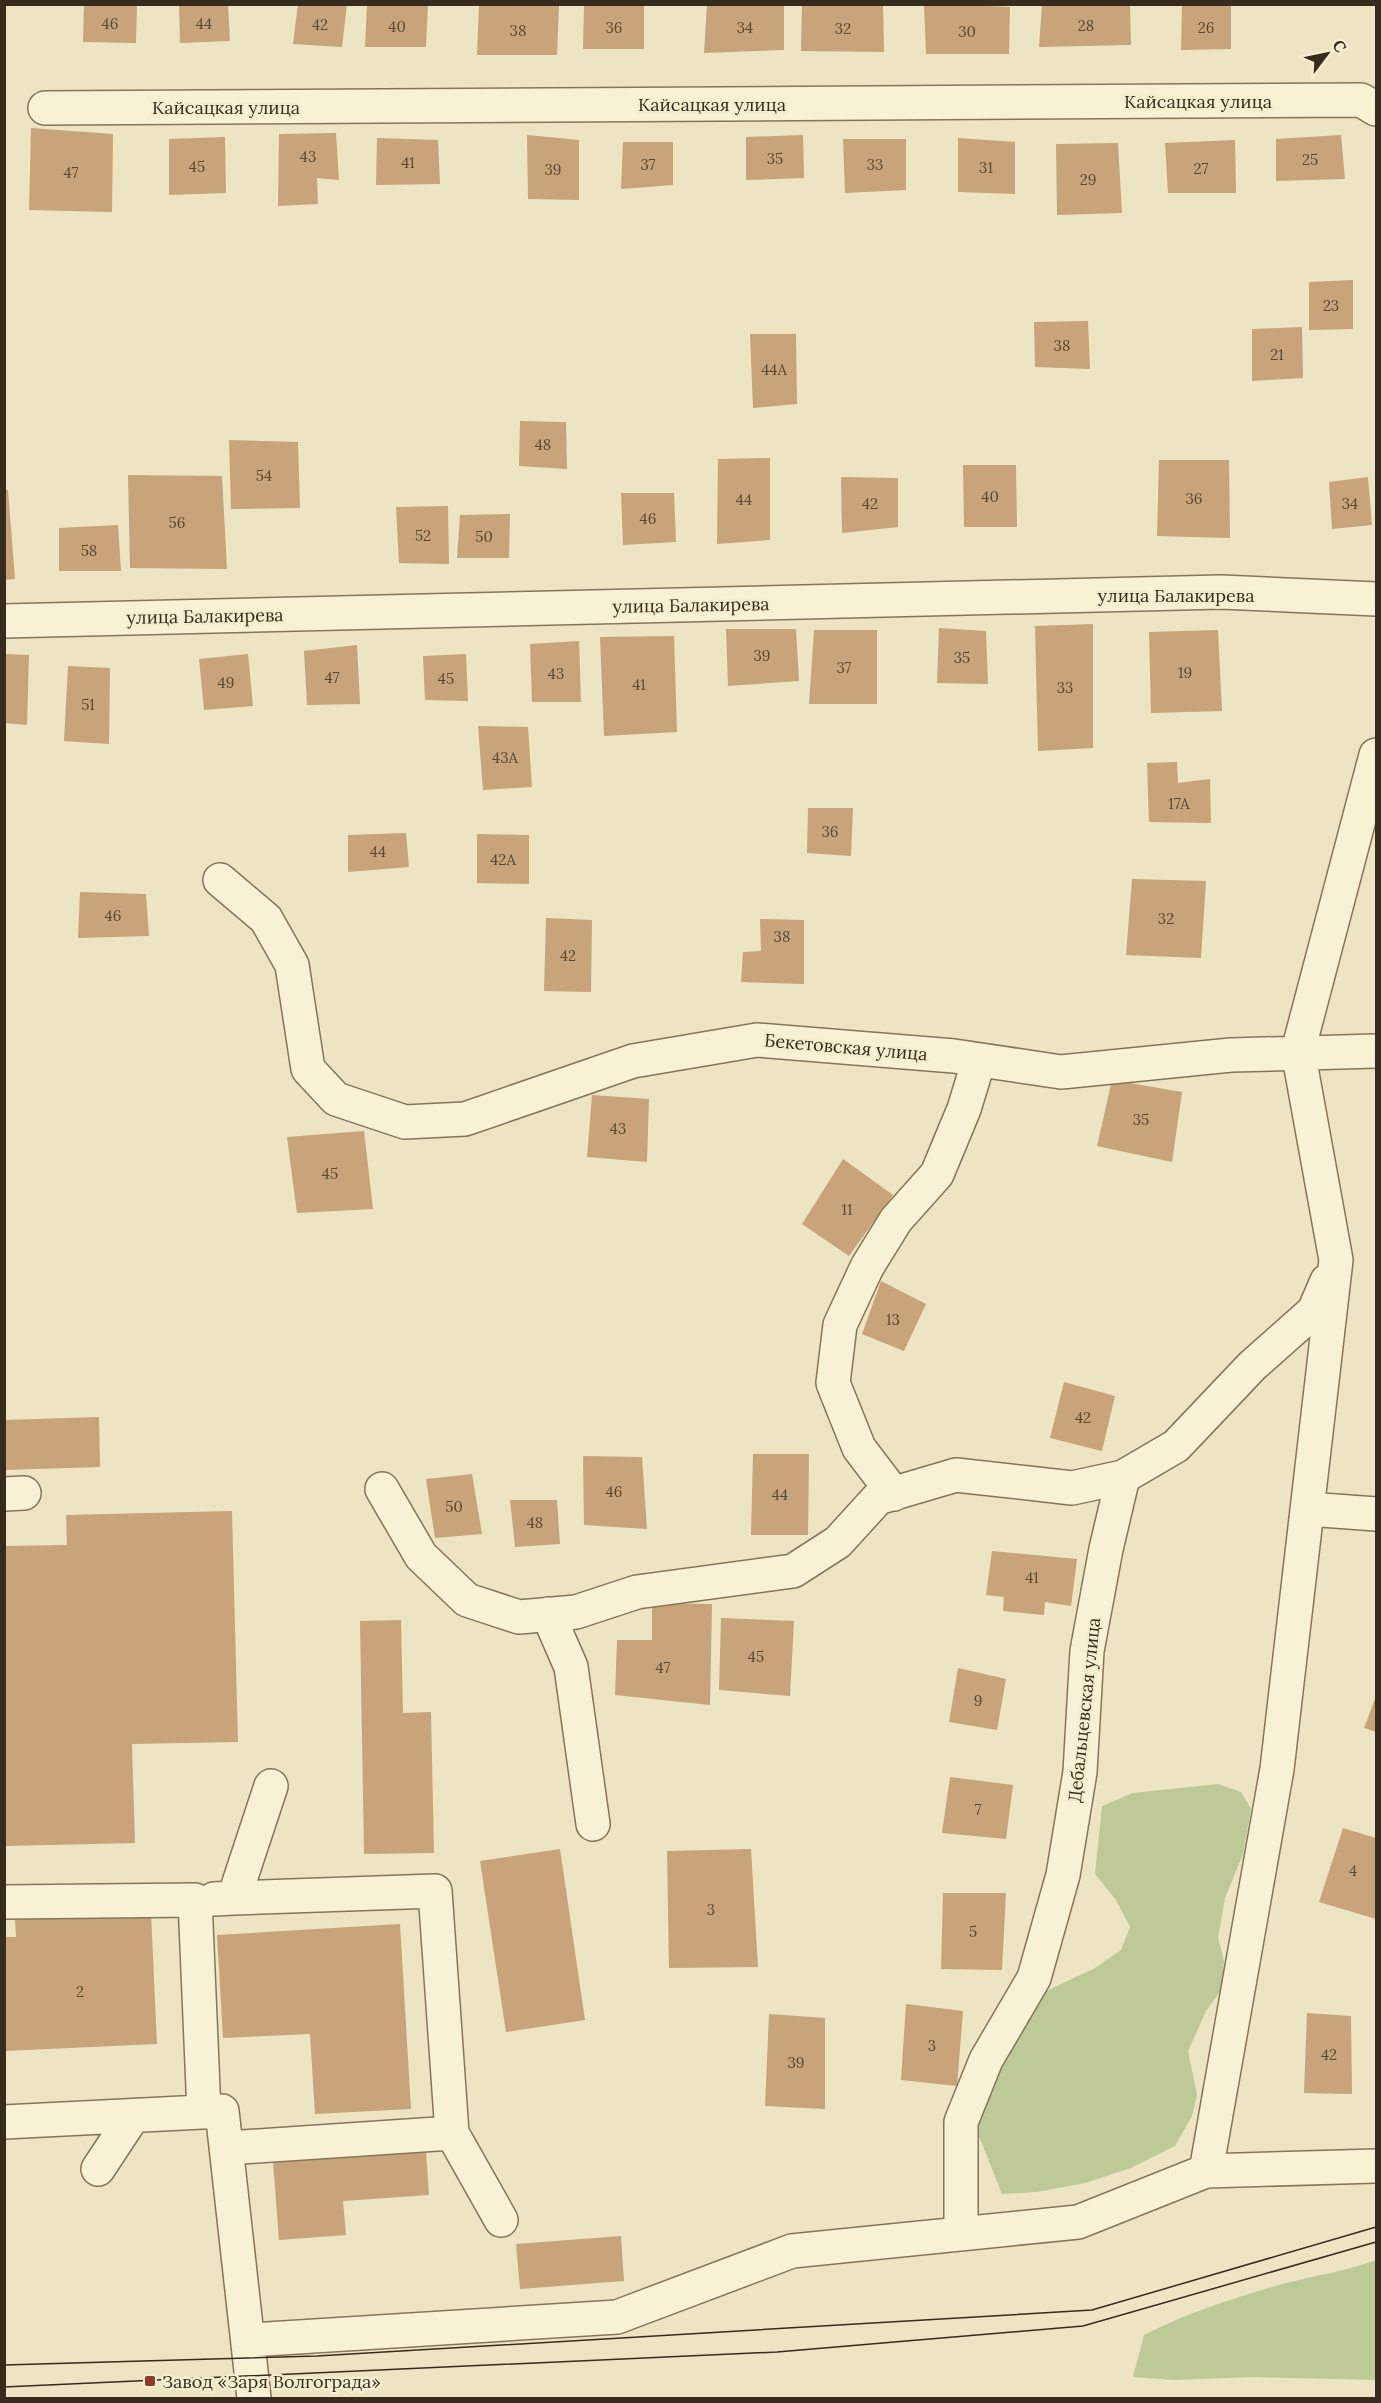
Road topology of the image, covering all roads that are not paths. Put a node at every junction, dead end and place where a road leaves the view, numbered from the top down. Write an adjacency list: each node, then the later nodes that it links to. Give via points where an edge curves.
1 (45, 108): 2 (street, Кайсацкая улица, via 1361,100)
2 (1377, 109)
3 (1377, 599): 4 (street, улица Балакирева, via 1221,592)
4 (4, 621)
5 (1377, 755): 7 (street)
6 (220, 880): 9 (street, Бекетовская улица, via 266,919 292,965 308,1069 336,1099 405,1122 465,1119 633,1061 757,1040)
7 (1298, 1051): 8 (street, Бекетовская улица); 9 (street, Бекетовская улица, via 1062,1072); 10 (street)
8 (1377, 1051)
9 (979, 1060): 13 (street, via 937,1174 896,1220 867,1267 840,1325 833,1383 859,1449)
10 (1336, 1260): 11 (street, via 1314,1311 1252,1366 1176,1446); 14 (street)
11 (1123, 1477): 13 (street, via 1072,1488 956,1475); 31 (street, Дебальцевская улица, via 1088,1651 1080,1772 1063,1875 1034,1978 986,2060 961,2122)
12 (382, 1489): 16 (street, via 421,1556 466,1600 519,1617)
13 (894, 1494): 16 (street, via 878,1498 838,1542 793,1571 637,1592 576,1612)
14 (1308, 1509): 15 (street); 29 (street, via 1277,1770)
15 (1377, 1514)
16 (548, 1614): 18 (street, via 570,1667)
17 (271, 1786): 19 (street)
18 (593, 1824)
19 (234, 1898): 20 (street); 25 (street, via 435,1891)
20 (195, 1900): 21 (street); 22 (street)
21 (4, 1902)
22 (204, 2112): 23 (street); 26 (street, via 222,2111)
23 (133, 2116): 24 (street); 28 (street)
24 (4, 2122)
25 (452, 2133): 26 (street); 30 (street)
26 (227, 2148): 32 (street)
27 (1377, 2166): 29 (street)
28 (98, 2169)
29 (1206, 2171): 31 (street, via 1078,2222)
30 (501, 2220)
31 (961, 2234): 32 (street, via 792,2251 617,2317)
32 (249, 2340): 33 (street)
33 (254, 2398)

